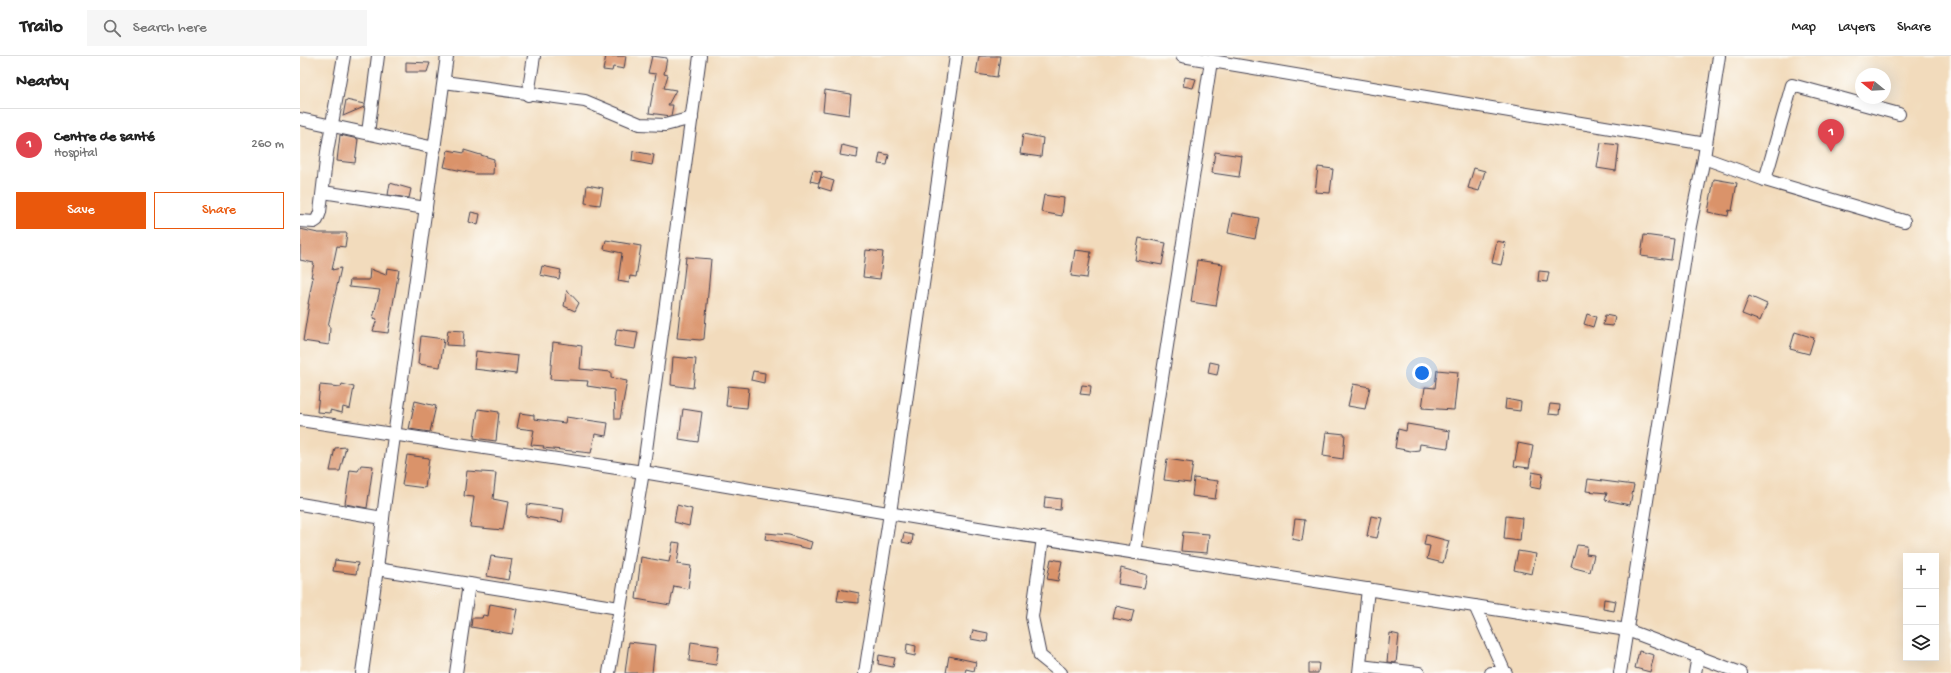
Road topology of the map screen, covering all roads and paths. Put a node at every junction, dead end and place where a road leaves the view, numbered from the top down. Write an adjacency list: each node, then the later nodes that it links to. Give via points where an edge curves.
1 (344, 56): 15 (street)
2 (378, 56): 16 (street)
3 (447, 56): 10 (street)
4 (534, 56): 11 (street)
5 (700, 56): 13 (street)
6 (956, 56): 29 (street)
7 (1182, 56): 9 (street)
8 (1719, 56): 17 (street)
9 (1211, 61): 17 (street); 32 (street)
10 (444, 82): 11 (street); 18 (street)
11 (528, 95): 13 (street, via 585,101 640,124 665,125)
12 (1899, 114): 20 (street, via 1792,84)
13 (692, 118): 27 (street)
14 (300, 119): 15 (street)
15 (332, 125): 16 (street); 21 (street)
16 (368, 133): 18 (street)
17 (1706, 144): 19 (street)
18 (434, 148): 22 (street)
19 (1704, 158): 20 (street); 38 (street, via 1689,234)
20 (1765, 180): 24 (street)
21 (323, 192): 22 (street); 23 (street, via 318,220)
22 (426, 208): 26 (street)
23 (300, 221)
24 (1904, 221)
25 (300, 420): 26 (street)
26 (395, 434): 27 (street); 30 (street)
27 (643, 472): 29 (street); 37 (street)
28 (300, 504): 30 (street)
29 (890, 513): 31 (street); 44 (street)
30 (383, 518): 33 (street)
31 (1043, 538): 32 (street); 45 (street, via 1032,617 1040,656)
32 (1135, 552): 35 (street)
33 (377, 569): 34 (street); 41 (street)
34 (469, 584): 37 (street); 42 (street)
35 (1368, 589): 36 (street); 40 (street)
36 (1475, 606): 38 (street); 49 (street)
37 (619, 608): 43 (street)
38 (1627, 630): 39 (street); 50 (street)
39 (1698, 656): 51 (street); 52 (street)
40 (1359, 670): 47 (street)
41 (362, 673)
42 (456, 673)
43 (608, 673)
44 (865, 673)
45 (1061, 673): 46 (street)
46 (1064, 673)
47 (1419, 673)
48 (1491, 673): 49 (street)
49 (1505, 673)
50 (1620, 673)
51 (1695, 673)
52 (1741, 673)

